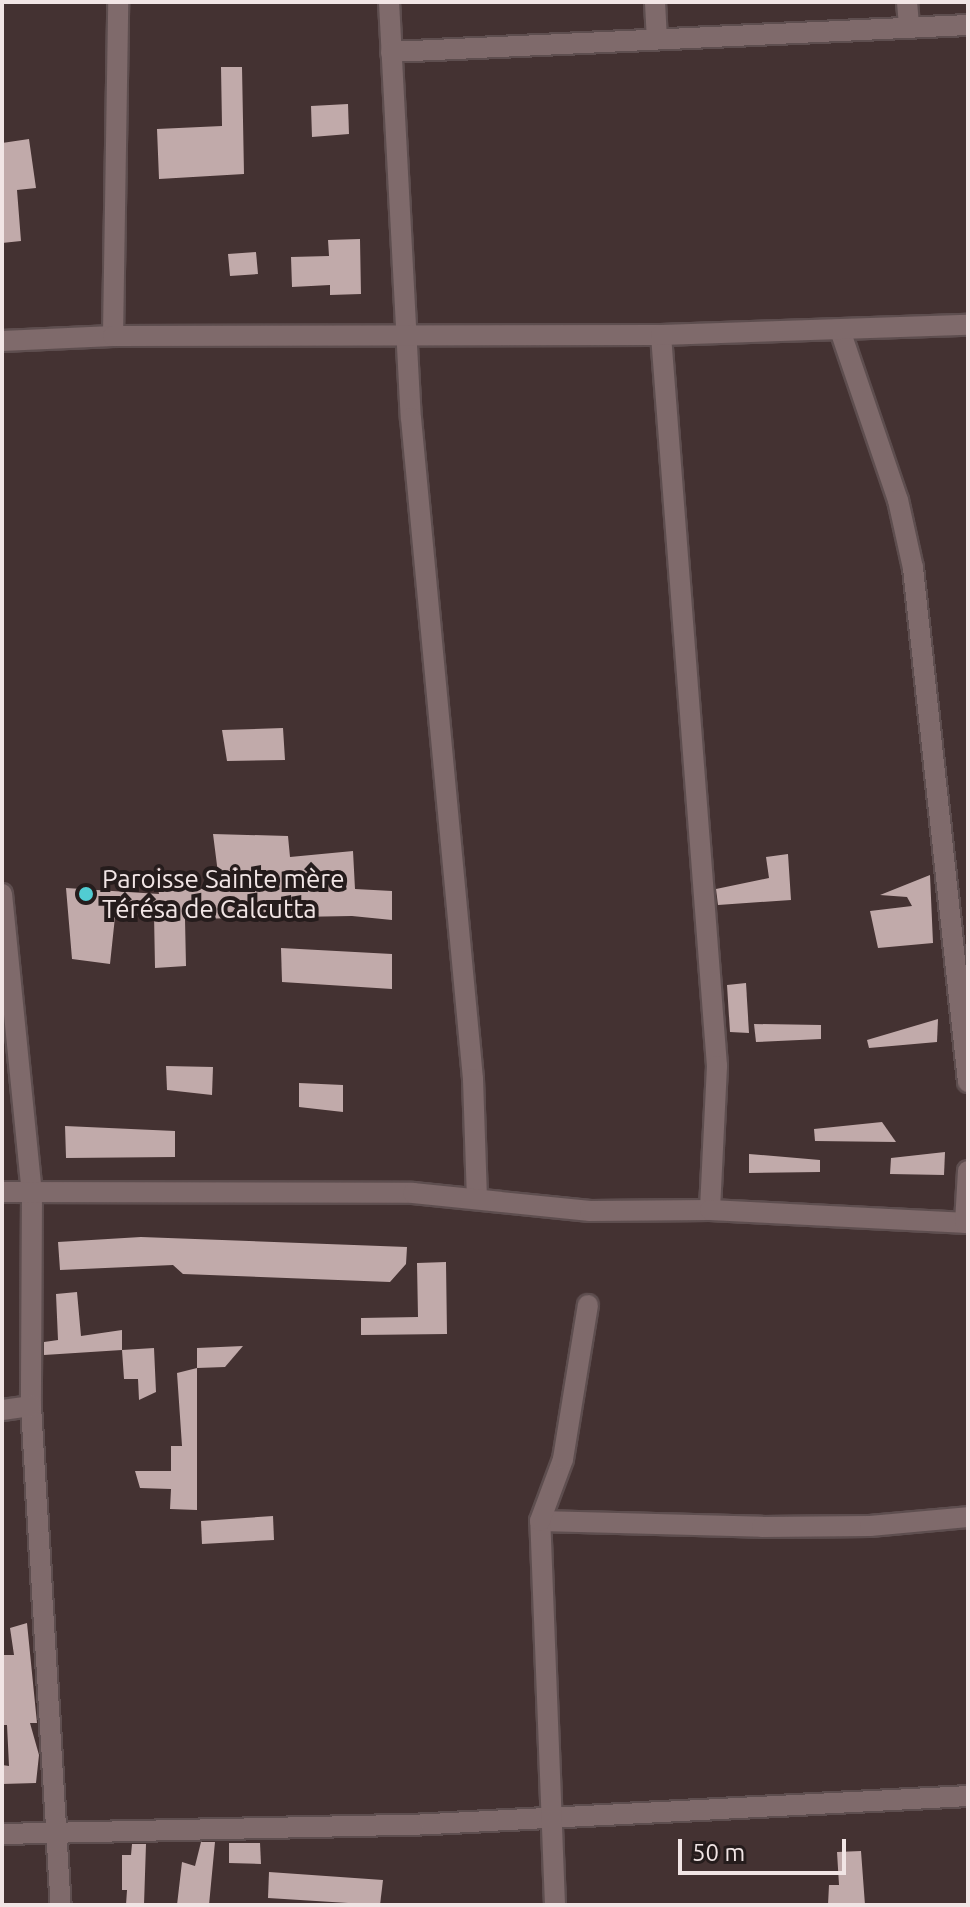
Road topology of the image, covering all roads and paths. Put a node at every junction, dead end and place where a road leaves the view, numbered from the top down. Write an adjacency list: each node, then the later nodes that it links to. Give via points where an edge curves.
1 (118, 2): 13 (street)
2 (389, 2): 8 (street)
3 (655, 2): 7 (street)
4 (907, 2): 6 (street)
5 (968, 25): 6 (street)
6 (909, 27): 7 (street)
7 (657, 38): 8 (street)
8 (391, 52): 11 (street)
9 (968, 325): 10 (street)
10 (840, 330): 12 (street); 16 (street, via 908,540)
11 (406, 335): 12 (street); 13 (street); 21 (street, via 425,594 473,1079)
12 (661, 335): 22 (street, via 717,1066)
13 (113, 336): 14 (street)
14 (2, 341)
15 (3, 904): 20 (street)
16 (960, 906): 17 (street)
17 (968, 1082)
18 (968, 1171): 23 (street)
19 (2, 1192): 20 (street)
20 (32, 1193): 21 (street); 25 (street)
21 (477, 1197): 22 (street, via 590,1211)
22 (710, 1210): 23 (street)
23 (967, 1223)
24 (588, 1305): 28 (street, via 563,1459)
25 (31, 1406): 26 (street); 31 (street)
26 (2, 1410)
27 (968, 1517): 28 (street, via 870,1526)
28 (540, 1521): 30 (street)
29 (968, 1796): 30 (street)
30 (555, 1818): 31 (street); 34 (street)
31 (59, 1833): 32 (street); 33 (street)
32 (2, 1834)
33 (61, 1905)
34 (555, 1905)

